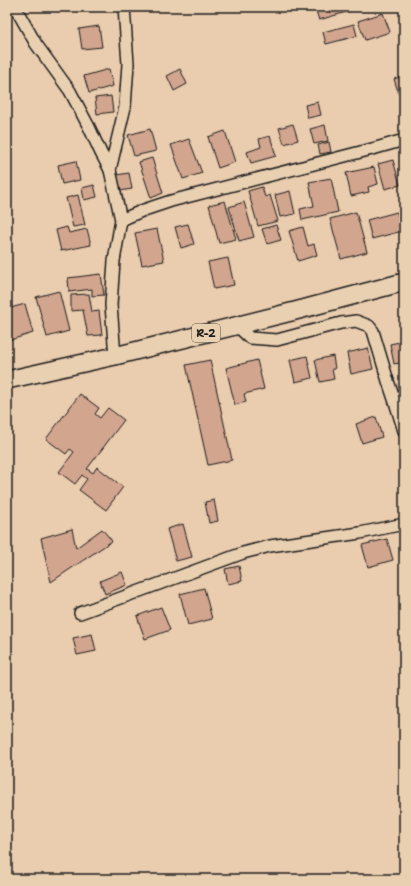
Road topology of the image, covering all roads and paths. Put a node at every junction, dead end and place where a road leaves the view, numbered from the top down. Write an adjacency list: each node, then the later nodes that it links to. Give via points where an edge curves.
1 (15, 7): 4 (street, via 36,44 70,91)
2 (124, 7): 4 (street, via 128,64 125,107)
3 (404, 140): 5 (street, via 165,203)
4 (110, 170): 5 (street)
5 (121, 220): 8 (street, via 114,261 111,305)
6 (404, 282): 7 (main road, R-2)
7 (237, 326): 8 (main road, R-2); 10 (street, via 250,338 277,340 341,323 356,322 369,326 373,331)
8 (115, 356): 9 (main road, R-2)
9 (7, 380)
10 (404, 431)
11 (404, 524): 12 (street, via 270,546 244,553)
12 (80, 613)

